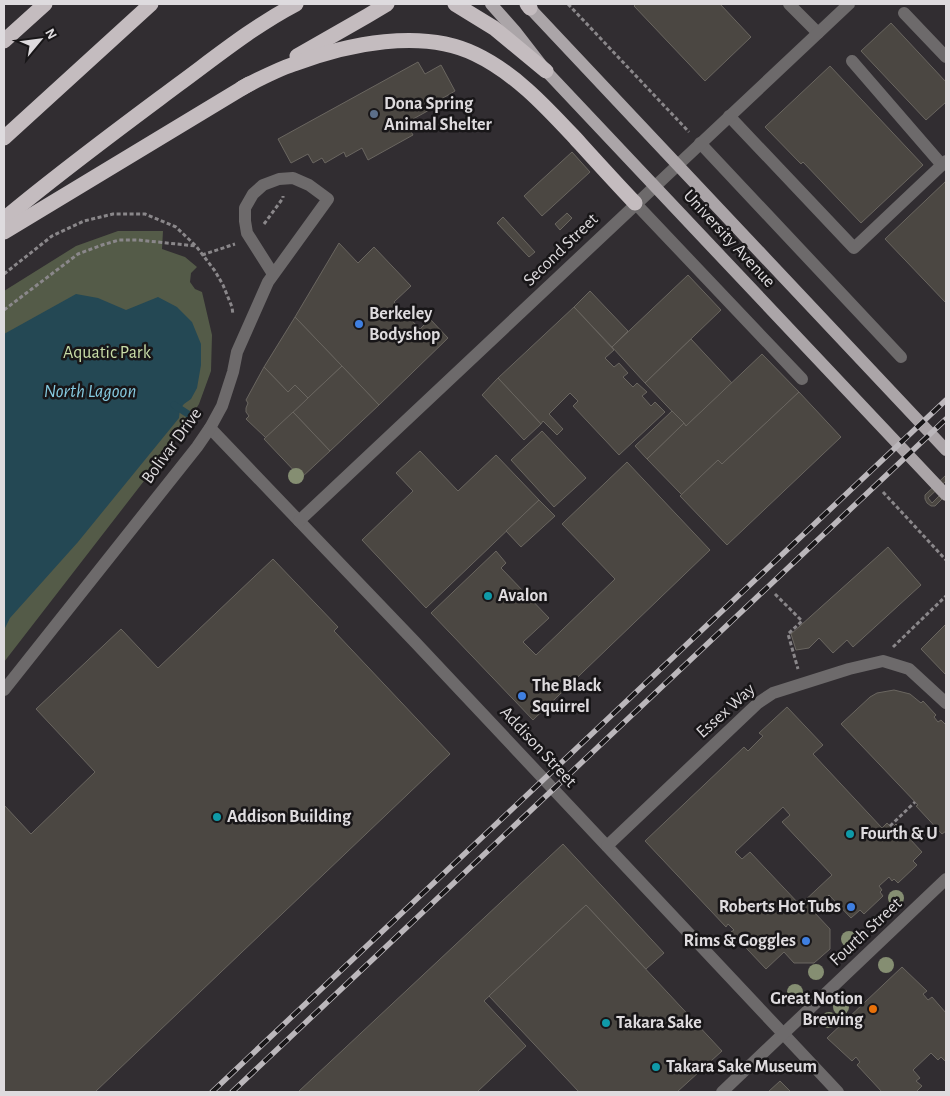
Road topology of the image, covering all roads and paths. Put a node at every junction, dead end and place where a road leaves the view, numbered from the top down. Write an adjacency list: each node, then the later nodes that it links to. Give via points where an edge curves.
1 (45, 4): 13 (highway)
2 (151, 4): 19 (highway)
3 (296, 4): 23 (highway, via 246,35)
4 (387, 4): 17 (highway)
5 (455, 4): 16 (highway, via 494,28)
6 (491, 4): 16 (main road, University Avenue)
7 (568, 4): 20 (path)
8 (789, 4): 12 (street)
9 (849, 4): 12 (street, Second Street)
10 (528, 5): 33 (main road, University Avenue)
11 (904, 13): 14 (street)
12 (818, 33): 18 (street, Second Street)
13 (4, 41)
14 (946, 57)
15 (852, 61): 21 (street)
16 (546, 71): 35 (main road, University Avenue)
17 (242, 88): 22 (highway, via 292,64 363,45 407,41 450,45 488,61 524,88); 24 (highway)
18 (729, 116): 20 (street, Second Street); 21 (street, via 854,248)
19 (4, 138)
20 (700, 143): 22 (street, Second Street); 30 (street)
21 (944, 163)
22 (635, 203): 31 (street); 36 (street, Second Street)
23 (4, 219)
24 (4, 232)
25 (196, 246): 26 (path, via 176,227 145,214 113,214 84,221 52,236); 28 (path, via 138,240 119,240 102,245 78,254); 29 (path, via 223,285)
26 (4, 274)
27 (273, 274): 27 (street, Bolivar Drive, via 248,233 245,208 263,185 279,178 293,178 328,199); 32 (street, Bolivar Drive, via 237,352 222,406)
28 (4, 310)
29 (233, 316)
30 (900, 357)
31 (802, 379)
32 (210, 428): 36 (street, Addison Street); 42 (street, Bolivar Drive)
33 (946, 450)
34 (883, 492): 37 (path)
35 (946, 495)
36 (299, 521): 46 (street, Addison Street)
37 (946, 560)
38 (775, 594): 41 (path, via 802,621 788,634)
39 (946, 596): 40 (path, via 892,648)
40 (883, 661): 41 (street, Essex Way); 43 (street, via 909,669)
41 (802, 684): 46 (street, Essex Way, via 773,693 758,703)
42 (4, 690)
43 (946, 703)
44 (915, 802): 45 (path)
45 (890, 826)
46 (607, 846): 48 (street, Addison Street)
47 (946, 879): 48 (street, Fourth Street)
48 (783, 1034): 49 (street, Fourth Street); 50 (street, Addison Street)
49 (722, 1092)
50 (838, 1092)

